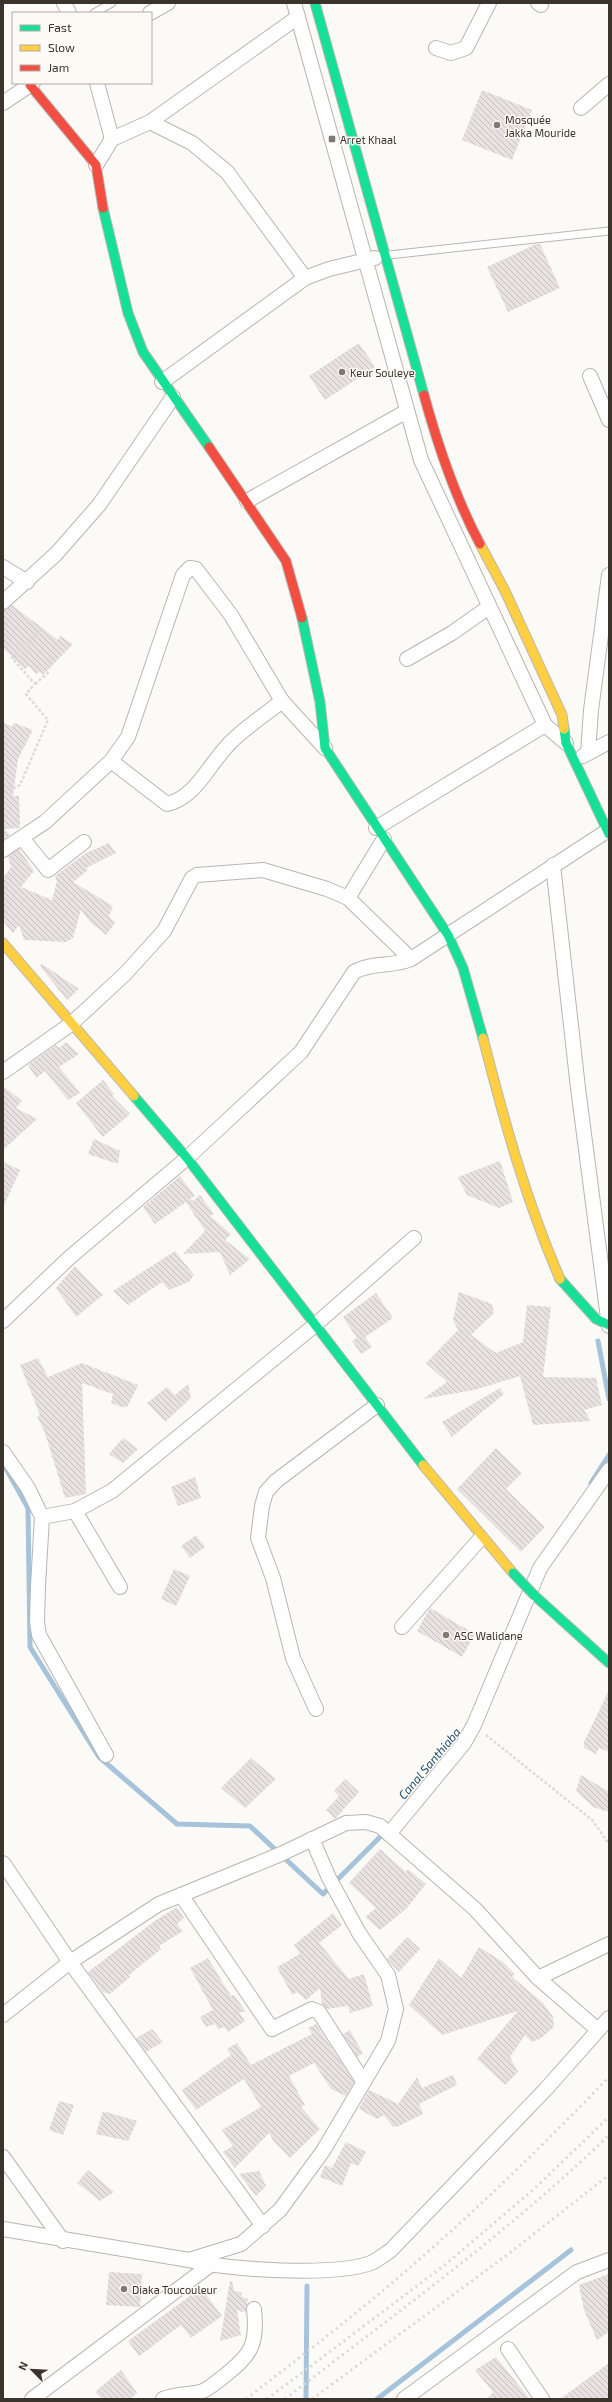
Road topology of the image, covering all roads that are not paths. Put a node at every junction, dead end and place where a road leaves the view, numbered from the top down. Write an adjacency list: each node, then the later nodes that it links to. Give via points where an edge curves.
1 (64, 3): 7 (street)
2 (112, 3): 8 (lane)
3 (168, 3): 9 (street)
4 (315, 3): 20 (street)
5 (489, 3): 10 (street, via 466,48 451,53)
6 (296, 10): 16 (street); 21 (street)
7 (68, 12)
8 (96, 12)
9 (152, 12)
10 (436, 48)
11 (32, 84): 14 (street); 18 (street)
12 (98, 84): 17 (street)
13 (609, 84): 15 (street)
14 (3, 102)
15 (581, 108)
16 (150, 122): 17 (street); 22 (street, via 192,143 226,172)
17 (112, 139): 18 (street)
18 (96, 165): 24 (street, via 101,199 128,313 143,352)
19 (609, 231): 20 (lane)
20 (387, 255): 21 (street); 38 (street, via 425,401 446,467 470,525 505,591 562,715)
21 (367, 260): 22 (street); 26 (street)
22 (305, 278): 24 (street)
23 (590, 376): 27 (street)
24 (162, 382): 25 (street)
25 (173, 397): 28 (street); 31 (street, via 99,505 56,554)
26 (407, 411): 28 (street); 33 (street, via 425,472)
27 (609, 420)
28 (247, 501): 39 (street, via 289,568 315,681)
29 (3, 567): 31 (street)
30 (609, 575): 40 (street)
31 (27, 582): 32 (street)
32 (3, 602)
33 (489, 607): 34 (street); 36 (street)
34 (407, 659)
35 (282, 701): 39 (street); 41 (street, via 233,739 195,787 180,801 167,804); 41 (street, via 231,615 196,569 190,568 183,575 128,736)
36 (545, 725): 38 (street); 44 (street)
37 (609, 742): 40 (street)
38 (566, 743): 42 (street)
39 (325, 748): 44 (street)
40 (588, 753): 42 (street)
41 (111, 761): 45 (street, via 45,822)
42 (574, 761): 43 (street)
43 (607, 827): 48 (street)
44 (380, 833): 49 (street); 50 (street)
45 (22, 838): 46 (street, via 48,870); 47 (street)
46 (84, 842)
47 (3, 850)
48 (553, 865): 50 (street); 59 (street)
49 (348, 898): 52 (street); 53 (street, via 264,870 197,875 192,878 164,932 126,974)
50 (448, 935): 52 (street); 59 (street, via 469,989 509,1138 547,1249 560,1279 596,1319)
51 (3, 943): 53 (street)
52 (411, 959): 55 (street, via 400,964 363,967 354,972 301,1052)
53 (71, 1024): 54 (street); 55 (street)
54 (3, 1072)
55 (187, 1158): 57 (street, via 69,1258); 58 (street)
56 (414, 1238): 58 (street)
57 (3, 1320)
58 (315, 1325): 60 (street); 63 (street, via 112,1490)
59 (609, 1326)
60 (377, 1405): 65 (street); 69 (street, via 276,1481 266,1492 262,1506 258,1538 273,1578 292,1658)
61 (3, 1452): 64 (street, via 28,1488)
62 (609, 1470): 71 (street, via 540,1568 474,1725 464,1743)
63 (75, 1511): 64 (street); 66 (street)
64 (42, 1517): 70 (street, via 37,1622 39,1635)
65 (481, 1538): 67 (street); 68 (street, bridge, via 535,1596)
66 (120, 1587)
67 (402, 1627)
68 (609, 1664)
69 (316, 1709)
70 (106, 1755)
71 (389, 1834): 72 (street, via 380,1826 366,1822 346,1823); 77 (street, via 475,1909)
72 (312, 1839): 74 (street); 81 (street, via 329,1878 388,1975 396,2010 388,2041)
73 (3, 1863): 76 (street)
74 (181, 1895): 76 (street, via 159,1904); 81 (street, via 272,2029 312,2009 319,2012)
75 (609, 1944): 77 (street)
76 (70, 1962): 78 (street); 83 (street)
77 (538, 1978): 80 (street)
78 (3, 2015)
79 (609, 2018): 80 (street)
80 (598, 2030): 88 (street, via 545,2090 391,2250 372,2262 334,2269 278,2270)
81 (363, 2081): 83 (street, via 307,2176 280,2210)
82 (3, 2157): 85 (street)
83 (263, 2226): 86 (street, via 241,2244)
84 (3, 2229): 85 (street)
85 (63, 2241): 86 (street)
86 (189, 2260): 88 (street)
87 (609, 2260): 93 (street, via 577,2272)
88 (210, 2266): 91 (street)
89 (254, 2309): 92 (street, via 256,2331 249,2352 241,2363 201,2392)
90 (508, 2349): 94 (street)
91 (32, 2399)
92 (163, 2399)
93 (404, 2399)
94 (542, 2399)

